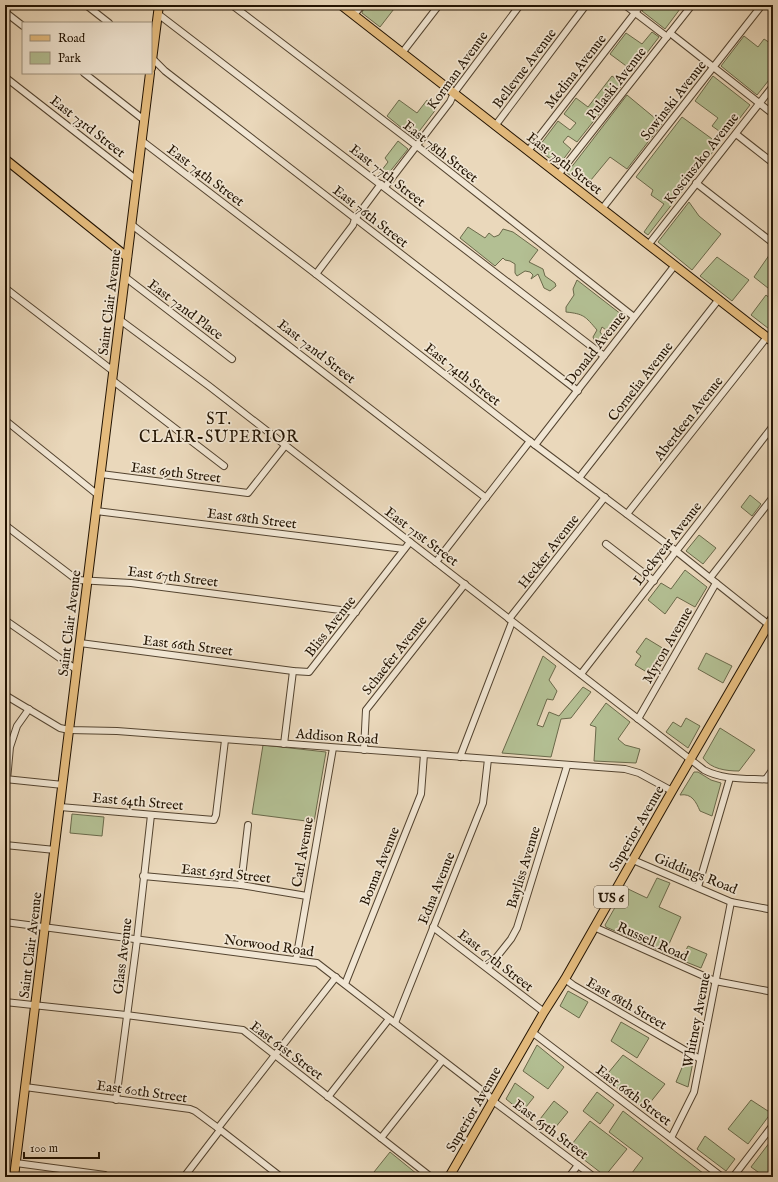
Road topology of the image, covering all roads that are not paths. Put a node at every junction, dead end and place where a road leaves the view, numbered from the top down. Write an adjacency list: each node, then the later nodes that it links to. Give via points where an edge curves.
1 (86, 5): 16 (street)
2 (232, 5): 33 (street, East 78th Street)
3 (341, 5): 15 (main road, East 79th Street)
4 (362, 5): 15 (street)
5 (439, 5): 19 (street)
6 (520, 5): 26 (street, Korman Avenue)
7 (586, 5): 30 (street, Bellevue Avenue)
8 (625, 5): 14 (street)
9 (641, 5): 14 (street, Medina Avenue)
10 (692, 5): 18 (street, Pulaski Avenue)
11 (762, 5): 21 (street, Sowinski Avenue)
12 (158, 9): 20 (main road); 40 (street, East 77th Street)
13 (5, 12): 17 (street)
14 (635, 12): 18 (street); 34 (street, Medina Avenue)
15 (354, 15): 19 (main road, East 79th Street)
16 (108, 22)
17 (22, 25)
18 (669, 35): 21 (street); 37 (street, Pulaski Avenue)
19 (402, 53): 26 (main road, East 79th Street)
20 (152, 58): 42 (street, East 76th Street, via 165,72)
21 (713, 68): 27 (street); 41 (street, Sowinski Avenue)
22 (85, 74): 29 (street)
23 (150, 74): 29 (main road, Saint Clair Avenue)
24 (5, 77): 38 (street, East 73rd Street)
25 (773, 86): 27 (street, Kosciuszko Avenue)
26 (454, 93): 30 (main road, East 79th Street); 33 (street, Korman Avenue)
27 (759, 104): 28 (street); 31 (street, Kosciuszko Avenue)
28 (773, 114)
29 (144, 120): 32 (main road, Saint Clair Avenue)
30 (496, 126): 34 (main road, East 79th Street)
31 (736, 134): 36 (street); 39 (street, Kosciuszko Avenue)
32 (142, 141): 38 (main road, Saint Clair Avenue); 48 (street, East 74th Street)
33 (417, 146): 40 (street, Korman Avenue); 52 (street, East 78th Street)
34 (528, 151): 37 (main road, East 79th Street)
35 (5, 159): 46 (main road)
36 (773, 163)
37 (558, 175): 41 (main road, East 79th Street)
38 (137, 180): 43 (main road, Saint Clair Avenue)
39 (696, 183): 44 (street); 45 (street, Kosciuszko Avenue)
40 (383, 186): 42 (street, Korman Avenue); 55 (street, East 77th Street)
41 (602, 209): 45 (main road, East 79th Street)
42 (355, 219): 48 (street, Korman Avenue, via 354,225); 59 (street, East 76th Street)
43 (132, 225): 46 (main road, Saint Clair Avenue); 70 (street, East 72nd Street)
44 (773, 243)
45 (649, 244): 47 (main road, East 79th Street)
46 (128, 257): 49 (main road, Saint Clair Avenue)
47 (675, 264): 51 (main road, East 79th Street); 52 (street, Donald Avenue)
48 (316, 274): 62 (street, East 74th Street)
49 (125, 278): 53 (main road, Saint Clair Avenue); 56 (street, East 72nd Place)
50 (5, 288): 57 (street)
51 (719, 300): 54 (main road, East 79th Street); 66 (street, Cornelia Avenue)
52 (634, 317): 55 (street, Donald Avenue)
53 (120, 320): 57 (main road, Saint Clair Avenue); 63 (street, East 71st Street)
54 (770, 339): 72 (street, Aberdeen Avenue)
55 (604, 356): 59 (street, Donald Avenue)
56 (232, 359)
57 (114, 371): 58 (main road, Saint Clair Avenue)
58 (112, 380): 64 (street); 65 (main road, Saint Clair Avenue)
59 (578, 391): 62 (street, Donald Avenue)
60 (5, 420): 67 (street)
61 (773, 426): 77 (street, Lockyear Avenue)
62 (532, 443): 66 (street, East 74th Street); 70 (street, Donald Avenue)
63 (285, 446): 65 (street, East 69th Street, via 248,493); 74 (street, East 71st Street)
64 (224, 466)
65 (101, 474): 67 (main road, Saint Clair Avenue)
66 (579, 478): 68 (street, East 74th Street)
67 (98, 494): 71 (main road, Saint Clair Avenue)
68 (605, 497): 72 (street, East 74th Street); 86 (street, Hecker Avenue)
69 (773, 497): 79 (street)
70 (486, 498): 78 (street, Donald Avenue)
71 (96, 511): 76 (street, East 68th Street); 80 (main road, Saint Clair Avenue)
72 (627, 514): 77 (street, East 74th Street)
73 (5, 525): 80 (street, East 67th Street, via 77,580)
74 (410, 542): 76 (street, Bliss Avenue); 78 (street, East 71st Street)
75 (606, 544): 81 (street)
76 (404, 549): 84 (street, Bliss Avenue)
77 (676, 551): 79 (street, East 74th Street); 81 (street, Lockyear Avenue)
78 (436, 562): 83 (street, East 71st Street)
79 (710, 578): 82 (street, East 74th Street)
80 (88, 581): 84 (street, East 67th Street, via 131,583); 88 (main road, Saint Clair Avenue)
81 (654, 581): 91 (street, Lockyear Avenue)
82 (716, 583): 87 (street, East 74th Street); 94 (street, Myron Avenue)
83 (465, 584): 86 (street, East 71st Street); 99 (street, Schaefer Avenue, via 366,710)
84 (356, 612): 90 (street, Bliss Avenue, via 309,672)
85 (5, 620): 89 (street)
86 (511, 620): 91 (street, East 71st Street); 101 (street, Hecker Avenue)
87 (771, 621): 103 (main road, Superior Avenue / US 6)
88 (80, 643): 89 (main road, Saint Clair Avenue); 90 (street, East 66th Street)
89 (77, 670): 95 (main road, Saint Clair Avenue)
90 (293, 671): 97 (street)
91 (581, 674): 94 (street, East 71st Street)
92 (5, 695): 93 (street, Addison Road)
93 (29, 709): 95 (street, Addison Road, via 60,728); 107 (street, via 18,726 10,747)
94 (638, 719): 103 (street, East 71st Street)
95 (69, 730): 96 (street, Addison Road, via 116,731); 109 (main road, Saint Clair Avenue)
96 (225, 740): 97 (street, Addison Road); 112 (street, East 64th Street, via 214,820)
97 (284, 744): 98 (street, Addison Road)
98 (333, 748): 99 (street, Addison Road); 120 (street, Carl Avenue)
99 (364, 750): 100 (street, Addison Road)
100 (424, 754): 101 (street, Addison Road); 133 (street, Bonna Avenue, via 421,794)
101 (460, 757): 102 (street, Addison Road)
102 (488, 759): 104 (street, Addison Road); 125 (street, Edna Avenue, via 483,803)
103 (691, 759): 106 (street, East 71st Street, via 710,772); 110 (main road, Superior Avenue / US 6)
104 (567, 766): 110 (street, Addison Road, via 625,769 639,773); 129 (street, Bayliss Avenue, via 517,928)
105 (773, 769): 108 (street)
106 (730, 778): 108 (street); 119 (street)
107 (6, 780): 109 (street)
108 (770, 780)
109 (63, 785): 111 (main road, Saint Clair Avenue)
110 (672, 791): 116 (main road, Superior Avenue / US 6)
111 (60, 806): 112 (street, East 64th Street); 115 (main road, Saint Clair Avenue)
112 (151, 815): 117 (street, Glass Avenue)
113 (248, 825): 118 (street)
114 (5, 845): 115 (street)
115 (54, 850): 124 (main road, Saint Clair Avenue)
116 (633, 860): 119 (street, Giddings Road); 126 (main road, Superior Avenue / US 6)
117 (143, 876): 118 (street, East 63rd Street); 127 (street, Glass Avenue)
118 (241, 885): 120 (street, East 63rd Street)
119 (698, 887): 121 (street, Giddings Road)
120 (306, 896): 128 (street, Carl Avenue)
121 (731, 902): 122 (street, Giddings Road); 132 (street, Whitney Avenue)
122 (773, 910)
123 (5, 922): 124 (street, Norwood Road)
124 (45, 927): 127 (street, Norwood Road); 136 (main road, Saint Clair Avenue)
125 (433, 927): 129 (street, East 67th Street); 140 (street, Edna Avenue)
126 (594, 927): 131 (main road, Superior Avenue / US 6); 132 (street, Russell Road)
127 (137, 940): 128 (street, Norwood Road); 138 (street, Glass Avenue)
128 (296, 960): 130 (street, Norwood Road, via 317,963)
129 (488, 968): 137 (street, East 67th Street)
130 (336, 977): 133 (street, Norwood Road); 142 (street)
131 (565, 979): 137 (main road, Superior Avenue / US 6); 143 (street, East 68th Street)
132 (715, 981): 134 (street, Russell Road); 143 (street, Whitney Avenue)
133 (345, 984): 139 (street, Norwood Road)
134 (773, 992)
135 (5, 1002): 136 (street, East 61st Street)
136 (36, 1005): 138 (street, East 61st Street); 145 (main road, Saint Clair Avenue)
137 (544, 1012): 141 (main road, Superior Avenue / US 6)
138 (126, 1015): 142 (street, East 61st Street, via 243,1030); 147 (street, Glass Avenue)
139 (389, 1018): 140 (street, Norwood Road); 146 (street)
140 (395, 1023): 144 (street, Norwood Road)
141 (532, 1032): 148 (main road, Superior Avenue / US 6); 152 (street, East 66th Street)
142 (275, 1055): 146 (street, East 61st Street); 150 (street)
143 (700, 1059): 152 (street, Whitney Avenue, via 694,1092)
144 (442, 1061): 148 (street, Norwood Road); 151 (street)
145 (25, 1087): 147 (street, East 60th Street); 153 (main road, Saint Clair Avenue)
146 (328, 1097): 151 (street, East 61st Street)
147 (116, 1100): 150 (street, East 60th Street, via 190,1108)
148 (493, 1101): 154 (street, East 65th Street); 161 (main road, Superior Avenue / US 6)
149 (773, 1125): 165 (street)
150 (219, 1129): 155 (street, East 60th Street); 158 (street)
151 (381, 1138): 160 (street, East 61st Street)
152 (671, 1138): 164 (street, East 66th Street)
153 (16, 1163): 156 (main road, Saint Clair Avenue); 157 (street)
154 (578, 1165): 162 (street); 163 (street, East 65th Street)
155 (272, 1175): 159 (street, East 60th Street)
156 (14, 1177)
157 (108, 1177)
158 (184, 1177)
159 (281, 1177)
160 (431, 1177)
161 (449, 1177)
162 (569, 1177)
163 (594, 1177)
164 (722, 1177)
165 (733, 1177)

